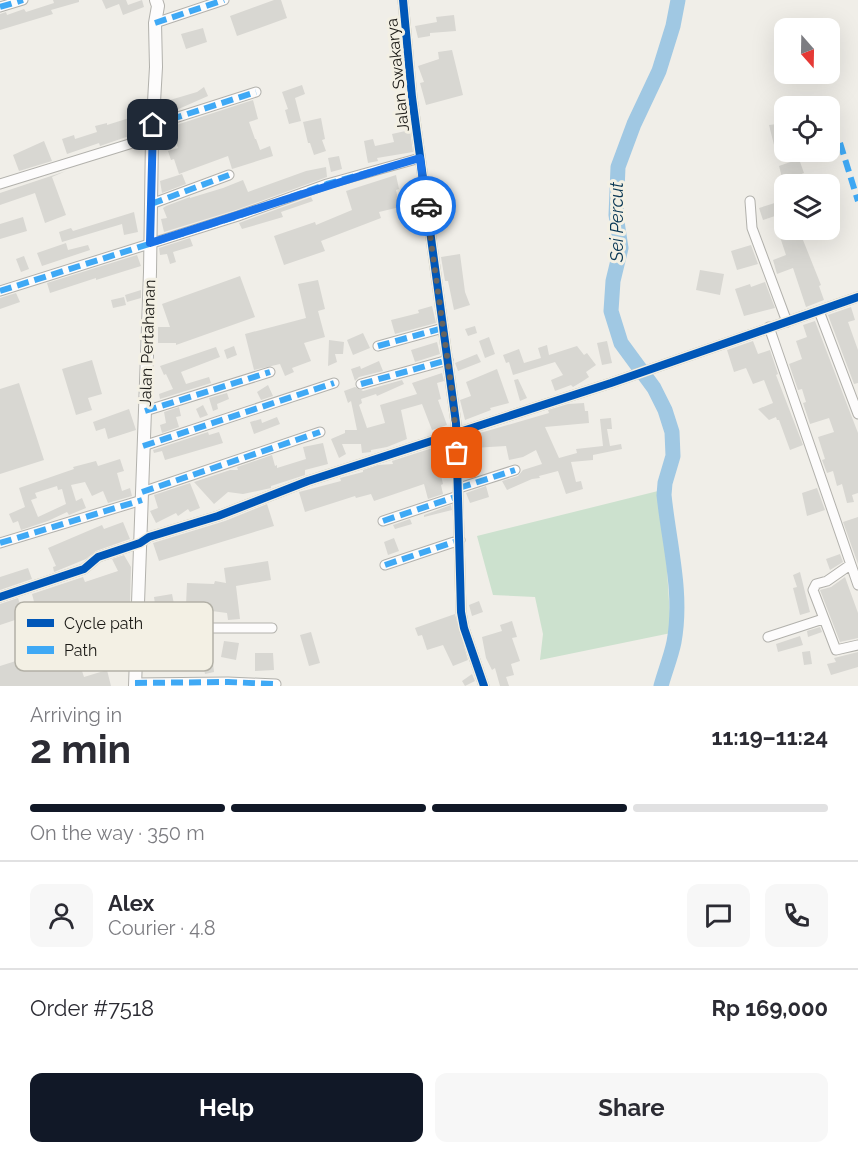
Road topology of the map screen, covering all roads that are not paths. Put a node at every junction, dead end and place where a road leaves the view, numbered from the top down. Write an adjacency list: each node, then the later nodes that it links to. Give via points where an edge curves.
1 (22, 0): 5 (street)
2 (156, 0): 6 (main road, Jalan Pertahanan)
3 (224, 0): 6 (street)
4 (403, 0): 9 (street, Jalan Swakarya)
5 (0, 7)
6 (155, 23): 8 (main road, Jalan Pertahanan)
7 (256, 92): 8 (street)
8 (153, 131): 11 (street); 13 (main road, Jalan Pertahanan)
9 (420, 158): 14 (street, via 327,184); 20 (street, Jalan Swakarya)
10 (229, 175): 13 (street)
11 (0, 184)
12 (750, 201): 18 (street, via 752,228)
13 (151, 204): 14 (main road, Jalan Pertahanan)
14 (150, 243): 15 (street); 26 (main road, Jalan Pertahanan)
15 (0, 291)
16 (857, 301): 17 (street)
17 (819, 311): 18 (street); 27 (street)
18 (787, 322): 19 (street)
19 (769, 327): 29 (street); 39 (street)
20 (443, 328): 21 (street); 22 (street, Jalan Swakarya)
21 (378, 346)
22 (448, 360): 25 (street); 29 (street, Jalan Swakarya)
23 (270, 372): 26 (street)
24 (334, 383): 30 (street)
25 (361, 384)
26 (145, 411): 30 (main road, Jalan Pertahanan)
27 (858, 414)
28 (320, 432): 33 (street)
29 (456, 433): 32 (street, Jalan Swakarya); 37 (street, via 148,537)
30 (142, 446): 33 (main road, Jalan Pertahanan)
31 (514, 470): 32 (street)
32 (458, 492): 34 (street); 35 (street, Jalan Swakarya)
33 (142, 496): 36 (street); 37 (main road, Jalan Pertahanan)
34 (383, 521)
35 (460, 540): 38 (street); 51 (street, Jalan Swakarya, via 461,612)
36 (0, 543)
37 (140, 543): 41 (street, via 98,557 84,569); 42 (main road, Jalan Pertahanan)
38 (385, 565)
39 (850, 565): 40 (street); 43 (street, via 813,586)
40 (858, 585)
41 (0, 597)
42 (139, 602)
43 (823, 619): 46 (street); 47 (street, via 836,650)
44 (213, 628): 45 (street)
45 (272, 628)
46 (768, 637)
47 (858, 645)
48 (135, 684): 49 (street)
49 (228, 684): 50 (street)
50 (276, 684)
51 (484, 686)

